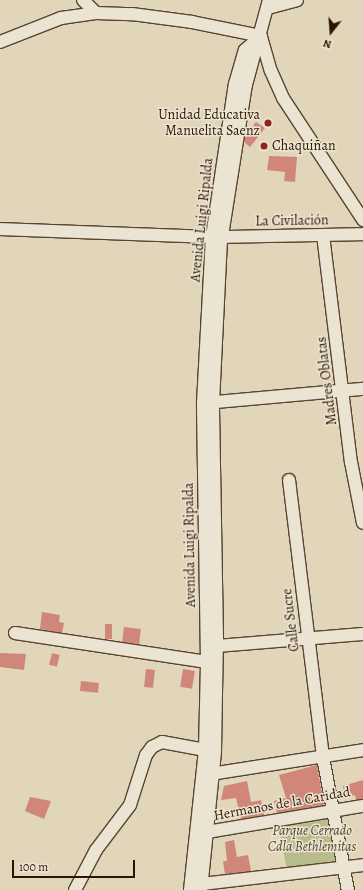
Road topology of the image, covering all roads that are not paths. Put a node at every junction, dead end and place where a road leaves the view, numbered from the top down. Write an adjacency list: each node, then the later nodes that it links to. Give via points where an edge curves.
1 (83, 0): 4 (street)
2 (297, 0): 3 (street)
3 (268, 4): 5 (street, Avenida Luigi Ripalda)
4 (96, 14): 5 (street, via 132,14 192,22); 6 (street, via 61,18)
5 (261, 36): 7 (street, via 271,71 283,98); 11 (street, Avenida Luigi Ripalda, via 246,85)
6 (0, 42)
7 (363, 220)
8 (0, 229): 11 (street, La Civilación)
9 (363, 234): 10 (street, La Civilación)
10 (323, 235): 11 (street, La Civilación); 13 (street, Madres Oblatas)
11 (217, 237): 14 (street, Avenida Luigi Ripalda)
12 (363, 389): 13 (street)
13 (344, 392): 14 (street); 16 (street, Madres Oblatas, via 351,462)
14 (208, 403): 20 (street, Avenida Luigi Ripalda); 21 (street, Avenida Luigi Ripalda)
15 (289, 480): 19 (street, Calle Sucre)
16 (363, 522)
17 (15, 633): 21 (street)
18 (363, 634): 19 (street)
19 (308, 638): 20 (street); 24 (street, Calle Sucre)
20 (217, 646): 21 (street, Avenida Luigi Ripalda)
21 (212, 662): 22 (street, Avenida Luigi Ripalda); 25 (street, Avenida Luigi Ripalda)
22 (205, 750): 25 (street, Avenida Luigi Ripalda); 32 (street, via 162,742 152,747 146,755 130,805 96,850)
23 (363, 750): 24 (street)
24 (323, 757): 25 (street); 27 (street, Calle Sucre)
25 (208, 775): 28 (street, Avenida Luigi Ripalda); 33 (street, Avenida Luigi Ripalda)
26 (363, 806): 27 (street, Hermanos de la Caridad)
27 (333, 811): 28 (street, Hermanos de la Caridad); 30 (street, Calle Sucre)
28 (207, 832): 31 (street, Avenida Luigi Ripalda)
29 (363, 865): 30 (street)
30 (343, 867): 31 (street); 34 (street, Calle Sucre)
31 (201, 887)
32 (75, 890)
33 (190, 890)
34 (348, 890)

